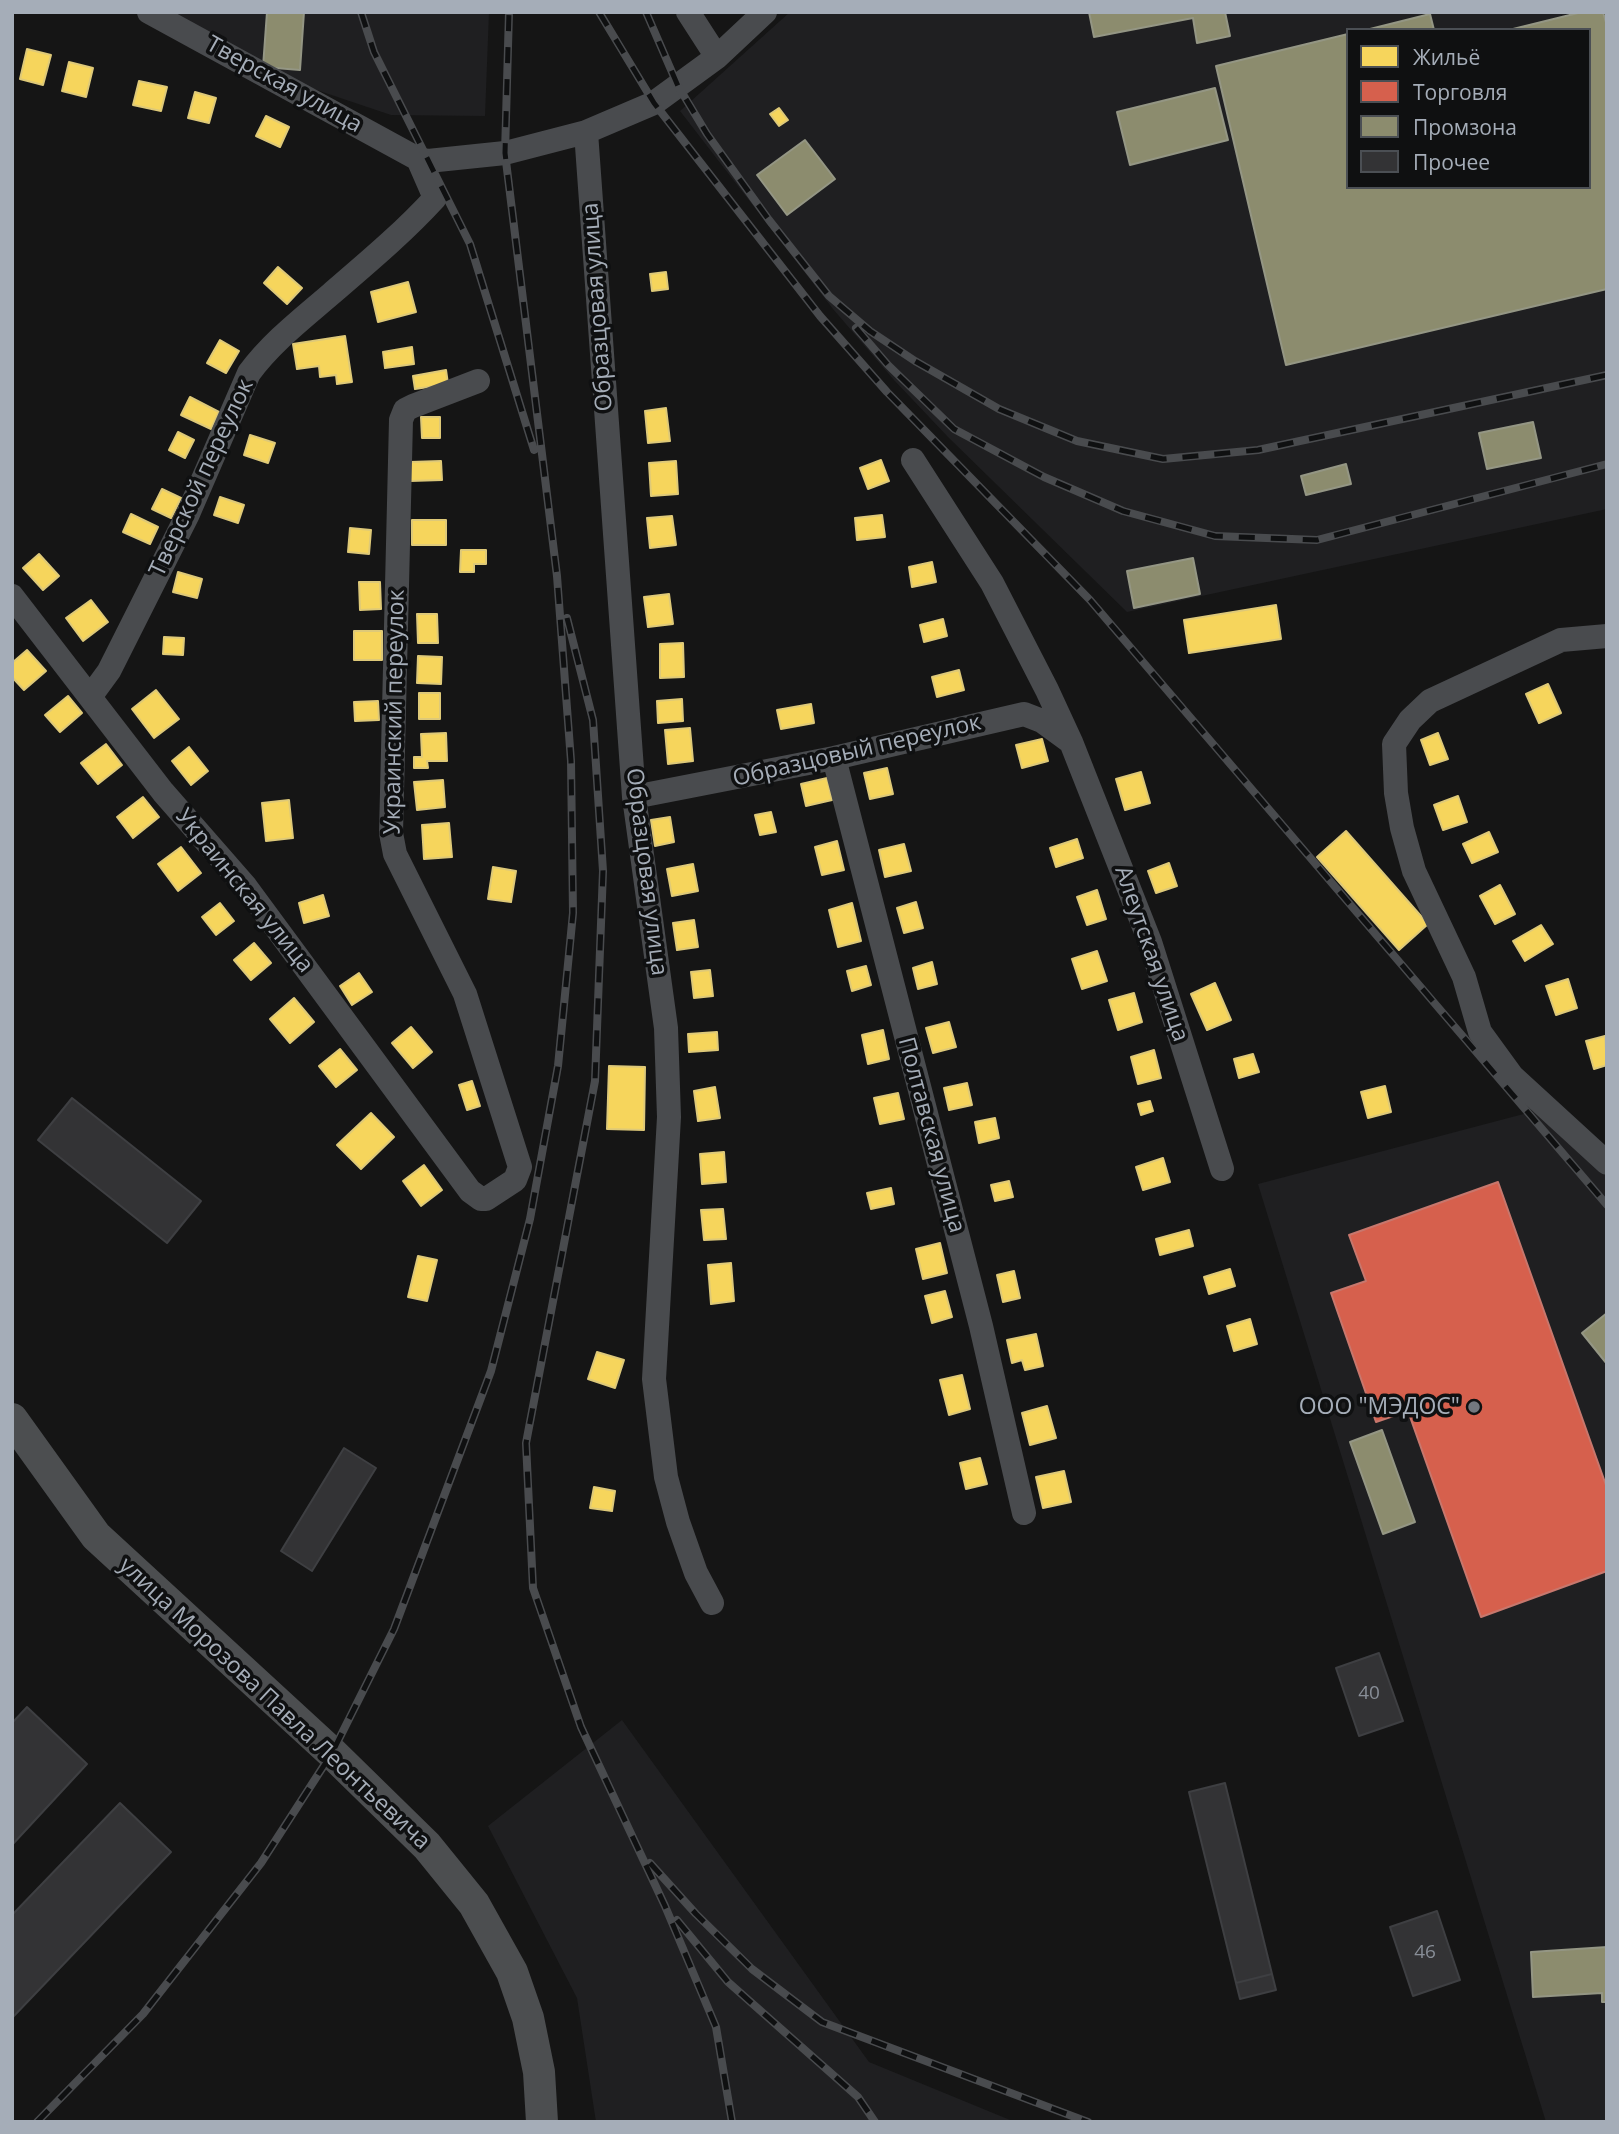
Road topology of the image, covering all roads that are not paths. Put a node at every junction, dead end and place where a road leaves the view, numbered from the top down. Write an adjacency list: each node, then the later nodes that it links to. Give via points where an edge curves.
1 (149, 12): 6 (street, Тверская улица)
2 (688, 12): 4 (street)
3 (765, 12): 4 (street)
4 (717, 57): 5 (street, via 654,103)
5 (586, 132): 6 (street, via 505,153); 14 (street, Образцовая улица)
6 (418, 159): 11 (street, Тверской переулок, via 435,198 403,232 286,332 249,373 188,514 109,671)
7 (478, 381): 17 (street, Украинский переулок, via 412,405 401,420 391,833 395,853 465,994 520,1167 516,1180 486,1199)
8 (912, 460): 12 (street, Алеутская улица, via 992,583)
9 (12, 596): 11 (street, Украинская улица)
10 (1607, 636): 15 (street, via 1561,640 1430,701 1394,744 1396,793 1414,871 1464,976 1480,1032 1512,1076)
11 (90, 697): 17 (street, Украинская улица, via 163,792 246,887)
12 (1071, 742): 13 (street, Образцовый переулок, via 1024,713); 16 (street, Алеутская улица, via 1150,942)
13 (834, 758): 14 (street, Образцовый переулок); 19 (street, Полтавская улица, via 981,1326)
14 (634, 797): 20 (street, Образцовая улица, via 666,1028 669,1117 654,1378 666,1477 696,1573)
15 (1607, 1163)
16 (1222, 1169)
17 (470, 1191)
18 (12, 1419): 21 (main road, улица Морозова Павла Леонтьевича, via 96,1536 332,1753 427,1846 474,1904 512,1972 528,2018 539,2072)
19 (1024, 1513)
20 (712, 1603)
21 (542, 2122)

